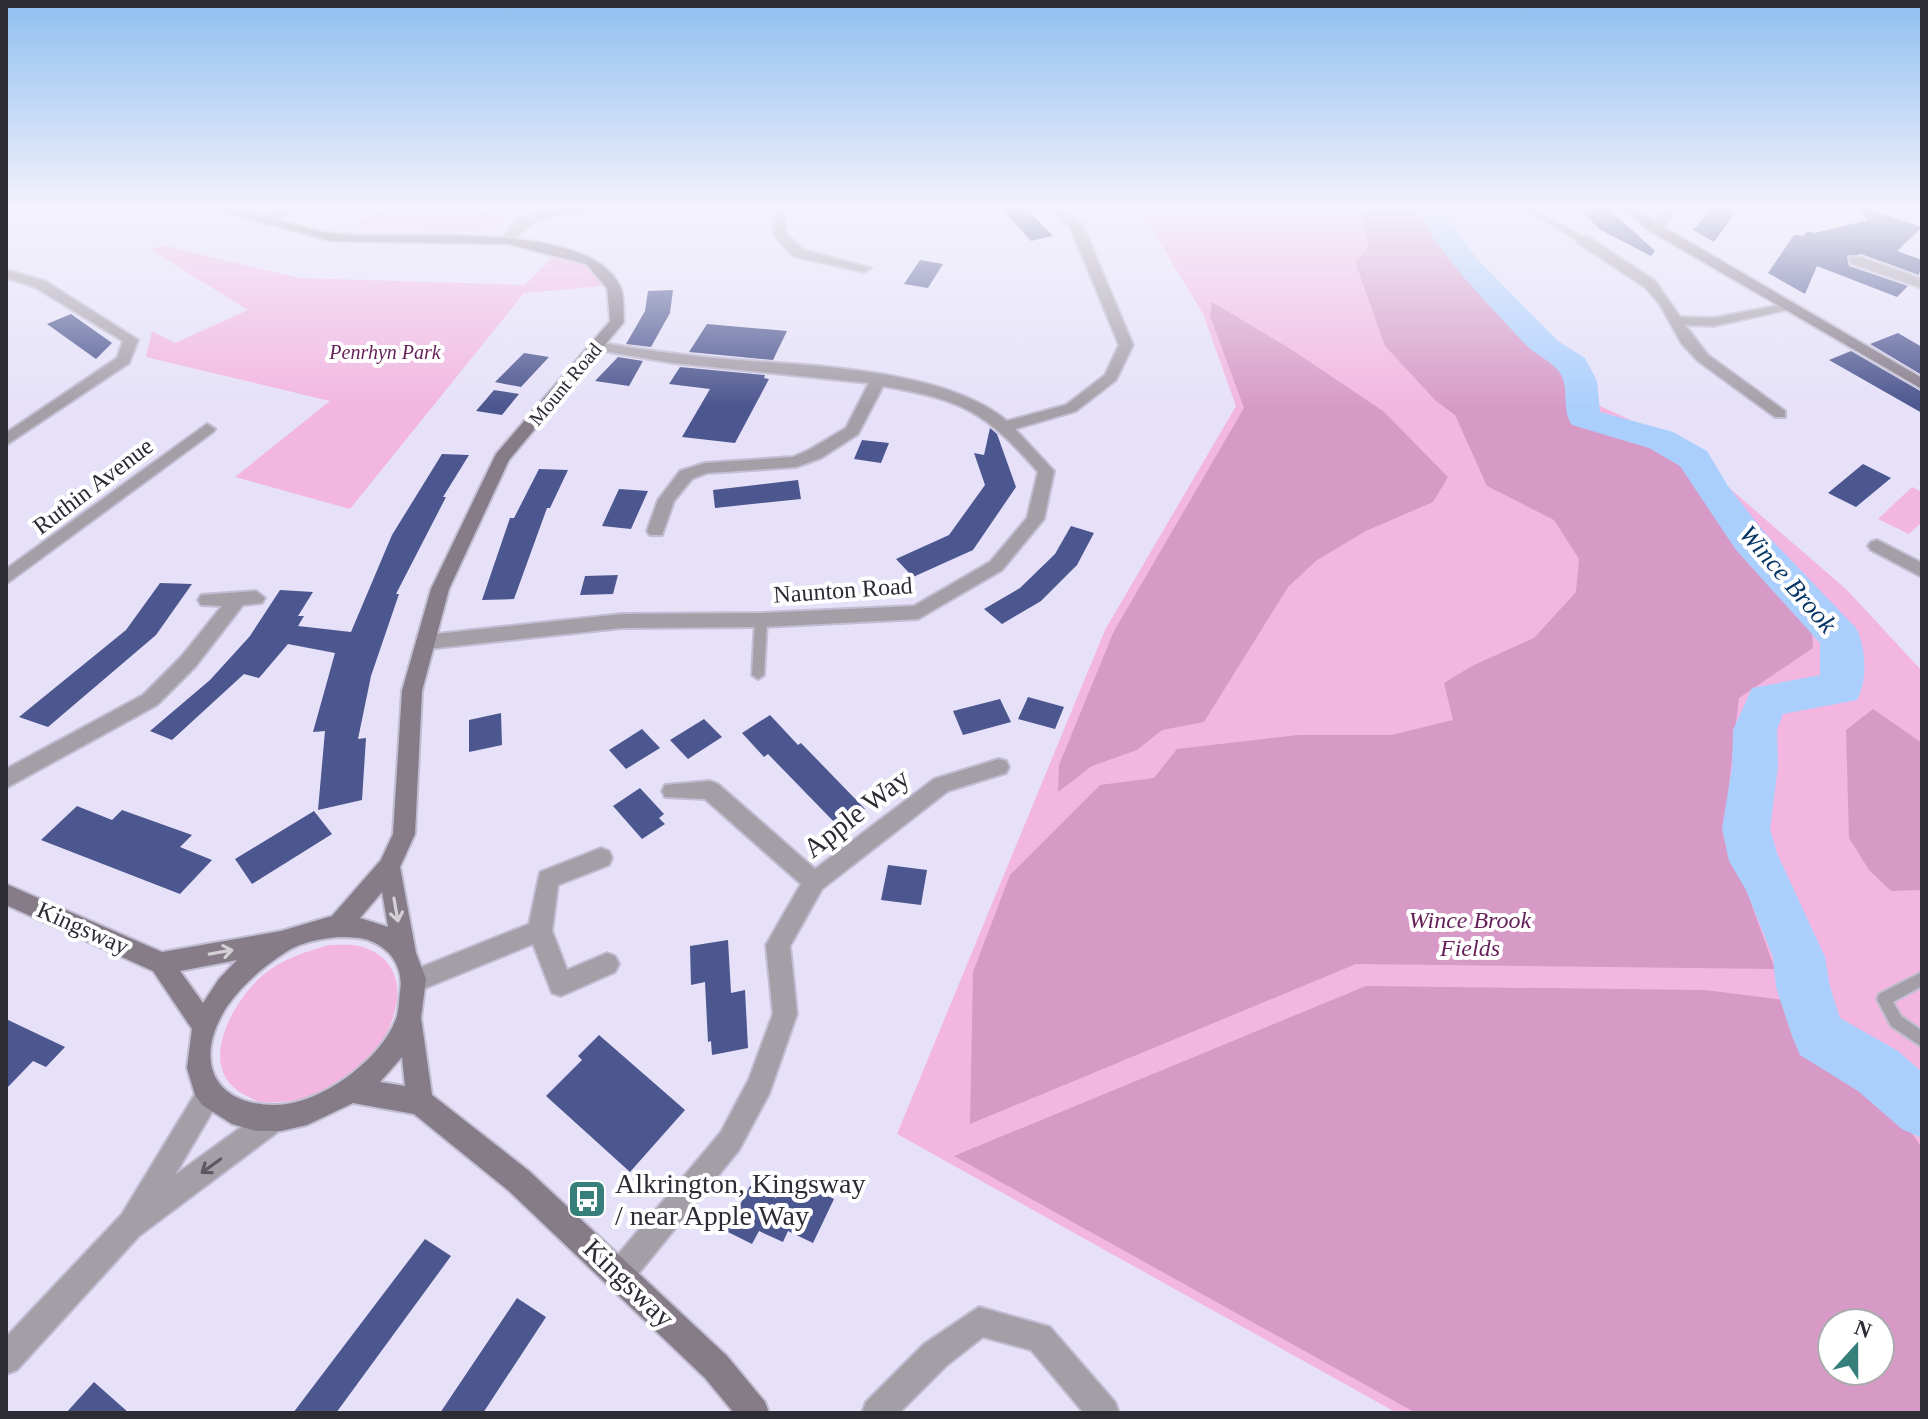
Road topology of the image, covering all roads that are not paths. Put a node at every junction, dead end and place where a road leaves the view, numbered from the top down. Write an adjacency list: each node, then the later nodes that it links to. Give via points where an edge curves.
1 (10, 275): 16 (street, via 40,284 131,340 124,360)
2 (604, 275): 10 (street, Mount Road, via 614,287 617,322)
3 (1097, 275): 14 (street, via 1126,345 1111,377 1071,408)
4 (1637, 275): 9 (street, via 1650,284)
5 (1734, 275): 8 (street)
6 (1897, 275): 7 (street)
7 (1922, 284)
8 (1785, 306): 9 (street, via 1714,322); 12 (street)
9 (1676, 321): 13 (street, via 1703,358)
10 (598, 346): 11 (street, Naunton Road, via 654,358); 23 (street, Mount Road, via 502,458 440,589)
11 (878, 380): 14 (street, Naunton Road, via 957,397); 17 (street, via 852,431 815,454 796,462 705,468 686,475 666,500)
12 (1922, 384)
13 (1780, 414)
14 (1007, 426): 22 (street, Naunton Road, via 1046,471 1035,519 996,566 918,612)
15 (207, 429): 20 (street, Ruthin Avenue)
16 (6, 440)
17 (656, 531)
18 (1877, 546): 19 (street)
19 (1922, 571)
20 (6, 578)
21 (207, 600): 26 (street, via 246,599 150,700)
22 (761, 620): 23 (street, Naunton Road, via 622,621); 24 (lane)
23 (427, 642): 29 (street, Mount Road, via 412,691 404,834)
24 (758, 675)
25 (999, 767): 30 (street, Apple Way, via 941,785)
26 (6, 779)
27 (673, 791): 30 (street, via 710,790)
28 (601, 858): 33 (street, via 548,879)
29 (389, 867): 32 (street, Mount Road); 35 (street, one-way to 35)
30 (814, 882): 48 (street, Apple Way, via 778,945 785,1014 760,1085 730,1141)
31 (6, 894): 36 (street, Kingsway)
32 (338, 926): 34 (street); 35 (street, via 369,929)
33 (540, 931): 37 (street, via 561,985); 39 (street)
34 (281, 942): 36 (street, one-way to 34); 41 (street, via 249,963 222,992)
35 (404, 953): 39 (street)
36 (161, 963): 41 (street)
37 (607, 964)
38 (1922, 979): 42 (lane, via 1884,999 1896,1021)
39 (413, 982): 40 (street)
40 (409, 1018): 43 (street, via 390,1052); 45 (street)
41 (204, 1025): 44 (street, via 198,1067)
42 (1922, 1040)
43 (352, 1090): 45 (street, Kingsway); 46 (street, via 313,1111)
44 (209, 1095): 46 (street, via 239,1115); 47 (street)
45 (420, 1102): 48 (street, Kingsway, via 519,1181)
46 (274, 1119): 47 (street, one-way to 47)
47 (129, 1226): 49 (street)
48 (620, 1274): 50 (street, Kingsway, via 716,1367)
49 (6, 1359)
50 (754, 1413)
51 (877, 1413): 52 (street, via 935,1355 979,1322 1040,1337)
52 (1104, 1413)

